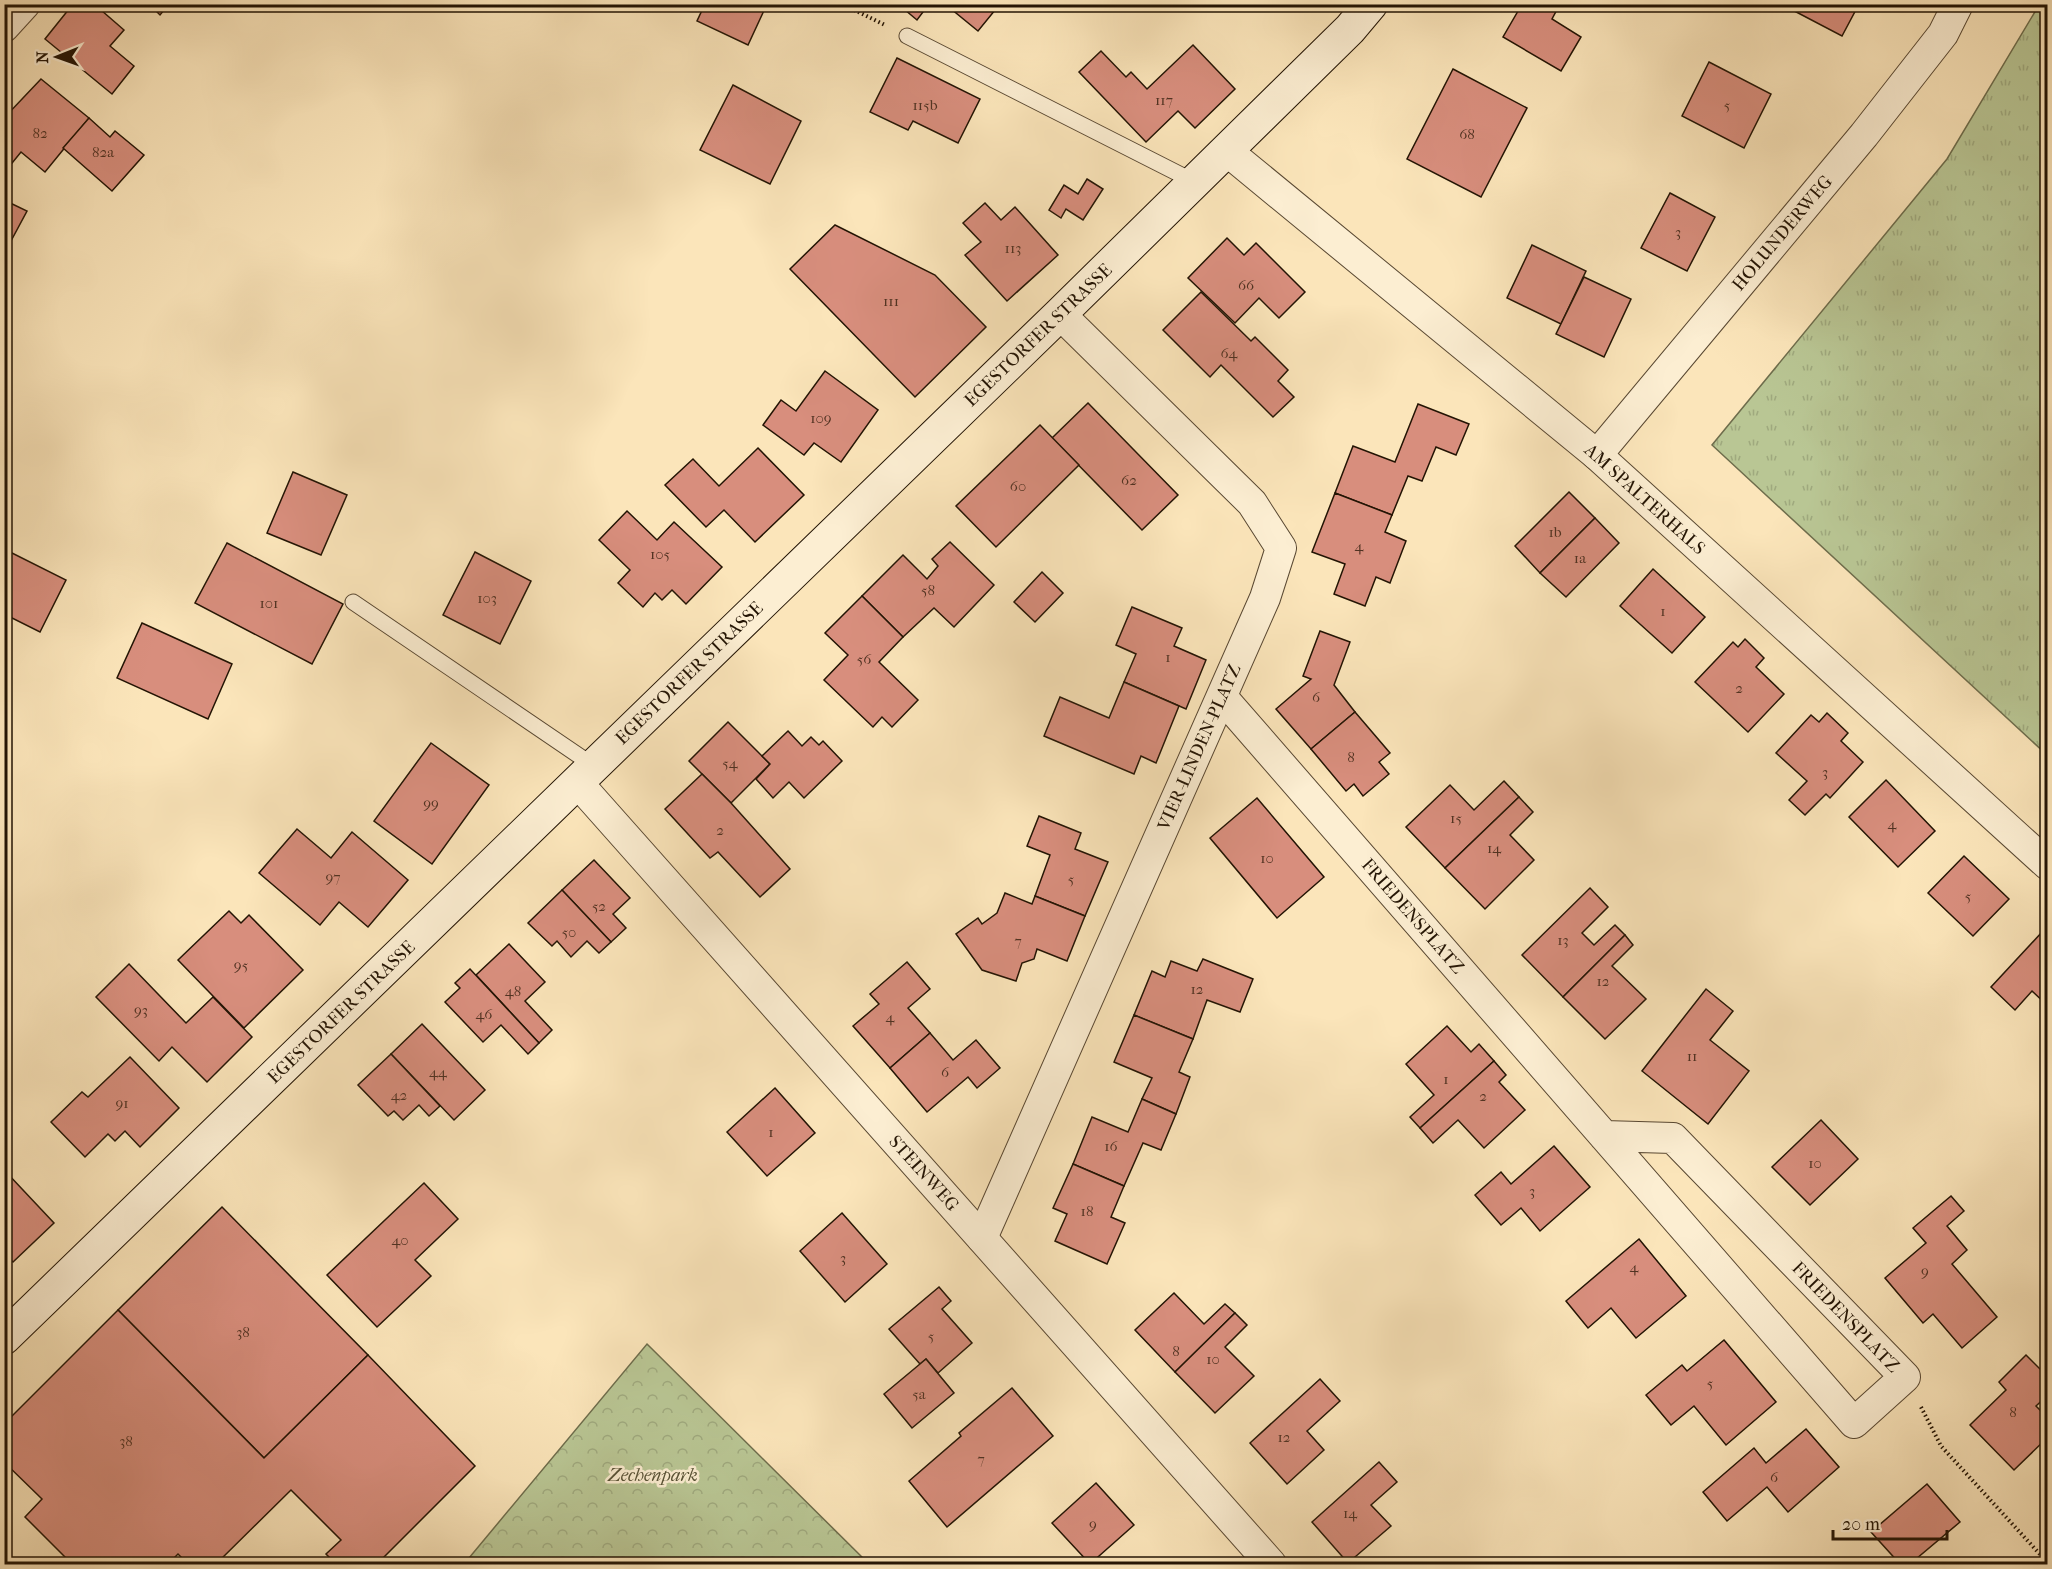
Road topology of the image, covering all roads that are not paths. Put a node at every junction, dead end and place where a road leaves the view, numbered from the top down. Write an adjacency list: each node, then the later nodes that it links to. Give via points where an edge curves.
1 (25, 4): 4 (street)
2 (1371, 4): 6 (main road, EGESTORFER STRASSE)
3 (1958, 4): 9 (street, HOLUNDERWEG, via 1943,34 1864,135)
4 (4, 27)
5 (907, 36): 7 (lane)
6 (1227, 151): 7 (main road, EGESTORFER STRASSE); 9 (street, AM SPALTERHALS)
7 (1195, 182): 8 (main road, EGESTORFER STRASSE)
8 (1060, 314): 11 (street, VIER-LINDEN-PLATZ, via 1252,503 1281,548 1265,598); 12 (main road, EGESTORFER STRASSE)
9 (1597, 455): 13 (street, AM SPALTERHALS)
10 (352, 602): 12 (lane)
11 (1222, 697): 14 (street, FRIEDENSPLATZ); 15 (street, VIER-LINDEN-PLATZ)
12 (586, 774): 15 (street, STEINWEG); 16 (main road, EGESTORFER STRASSE)
13 (2048, 865)
14 (1604, 1136): 14 (street, FRIEDENSPLATZ, via 1854,1423 1905,1377 1673,1138)
15 (982, 1238): 17 (street, STEINWEG)
16 (4, 1338)
17 (1271, 1564)

